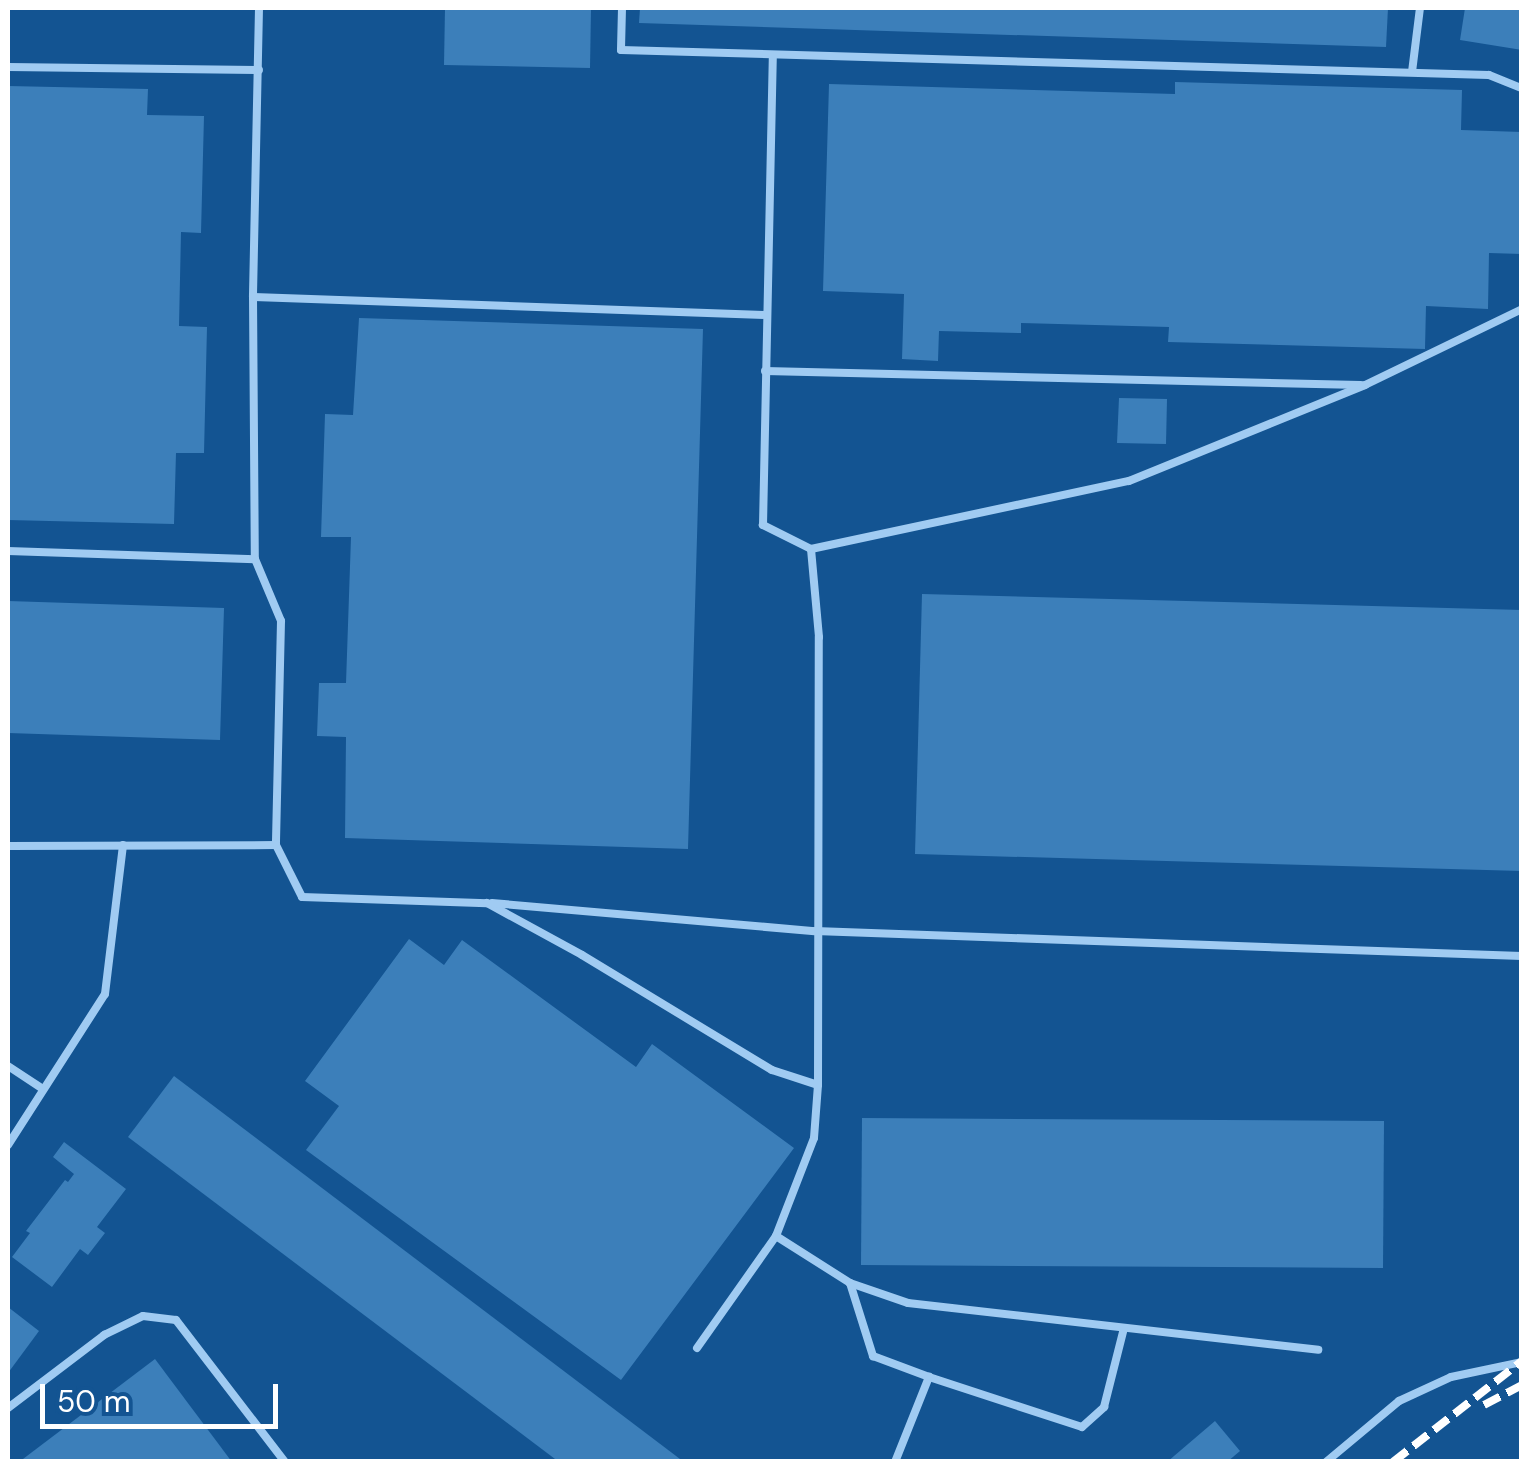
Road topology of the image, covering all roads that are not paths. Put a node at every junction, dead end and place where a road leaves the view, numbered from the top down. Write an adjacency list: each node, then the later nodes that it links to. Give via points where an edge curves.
1 (259, 8): 6 (lane)
2 (622, 8): 4 (lane, via 621,50)
3 (1420, 8): 7 (lane)
4 (773, 55): 7 (lane); 11 (lane)
5 (8, 67): 6 (lane)
6 (259, 70): 9 (lane)
7 (1412, 72): 8 (lane, via 1489,75)
8 (1522, 88)
9 (253, 297): 11 (lane); 16 (lane)
10 (1522, 309): 13 (lane)
11 (765, 315): 12 (lane)
12 (765, 371): 13 (lane); 14 (lane, via 763,524)
13 (1365, 386): 14 (lane, via 1129,481)
14 (811, 549): 21 (lane, via 819,636)
15 (8, 552): 16 (lane)
16 (256, 559): 18 (lane, via 281,621)
17 (122, 845): 18 (lane); 19 (lane); 25 (lane, via 104,994)
18 (276, 845): 20 (lane, via 302,897)
19 (8, 846)
20 (487, 903): 21 (lane); 24 (lane, via 772,1070)
21 (815, 931): 22 (lane); 24 (lane)
22 (1522, 956)
23 (8, 1066): 25 (lane)
24 (818, 1084): 27 (lane, via 814,1138)
25 (43, 1090): 26 (lane)
26 (8, 1145)
27 (776, 1236): 28 (lane); 30 (lane)
28 (850, 1283): 29 (lane, via 908,1303); 33 (lane, via 873,1356)
29 (1124, 1328): 31 (lane); 33 (lane, via 1104,1407 1082,1427)
30 (698, 1348)
31 (1318, 1350)
32 (1522, 1362): 37 (lane, via 1451,1377 1400,1401)
33 (930, 1377): 36 (lane)
34 (8, 1408): 35 (lane, via 104,1335 142,1316 176,1320)
35 (285, 1462)
36 (895, 1462)
37 (1326, 1462)

